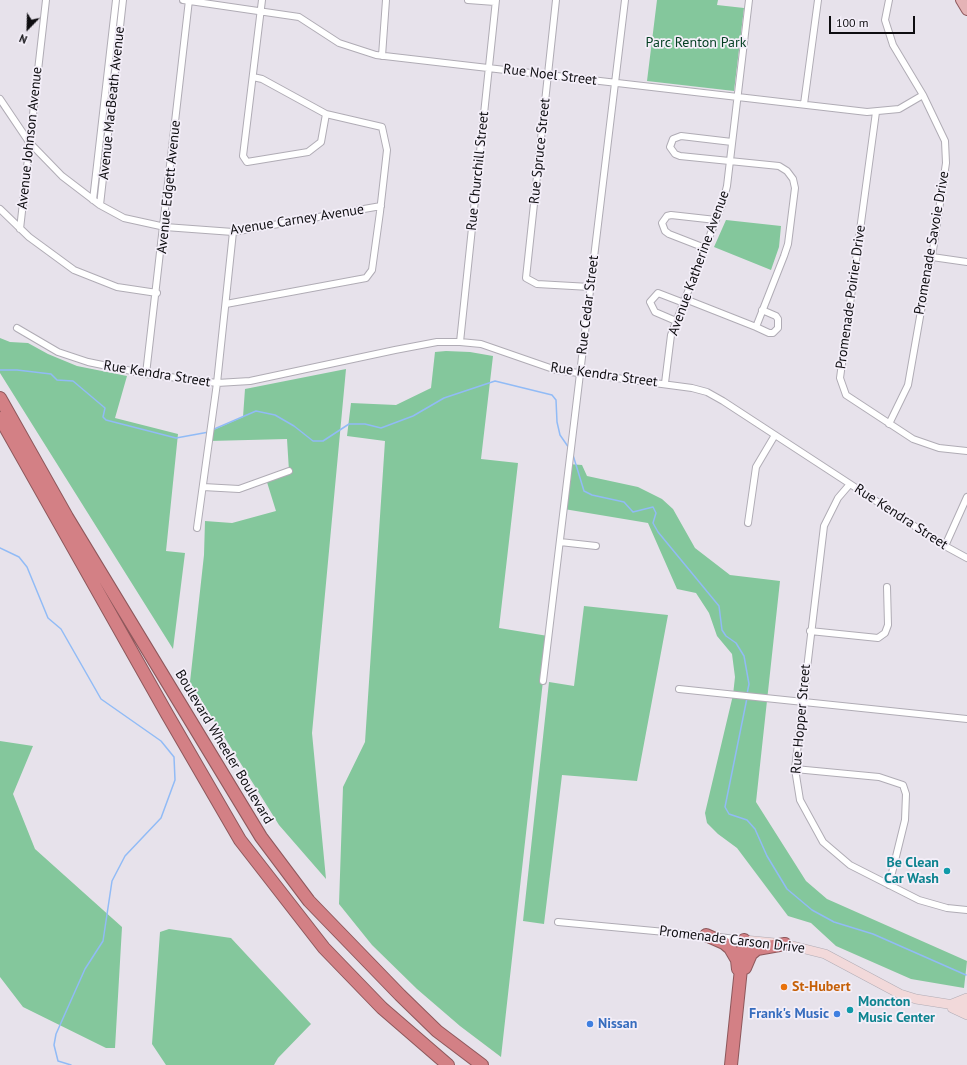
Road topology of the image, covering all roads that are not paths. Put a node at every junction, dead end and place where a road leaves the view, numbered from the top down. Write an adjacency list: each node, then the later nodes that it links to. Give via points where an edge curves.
1 (46, 0): 28 (street, Avenue Johnson Avenue)
2 (116, 0): 31 (street, Avenue MacBeath Avenue)
3 (123, 0): 32 (street, Avenue MacBeath Avenue)
4 (187, 0): 15 (street, Rue Noel Street); 36 (street, Avenue Edgett Avenue)
5 (262, 0): 15 (street)
6 (386, 0): 17 (street)
7 (468, 0): 14 (street)
8 (556, 0): 19 (street, Rue Spruce Street)
9 (625, 0): 21 (street, Rue Cedar Street)
10 (749, 0): 23 (street, Avenue Katherine Avenue)
11 (818, 0): 25 (street)
12 (888, 0): 22 (street, Promenade Savoie Drive, via 885,20 894,45)
13 (961, 0): 16 (main road)
14 (496, 1): 18 (street, Rue Churchill Street)
15 (261, 10): 17 (street, Rue Noel Street, via 299,17 339,43); 20 (street)
16 (967, 10)
17 (382, 56): 18 (street, Rue Noel Street)
18 (489, 68): 19 (street, Rue Noel Street); 50 (street, Rue Churchill Street)
19 (548, 75): 21 (street, Rue Noel Street); 42 (street, Rue Spruce Street, via 526,278 537,284)
20 (253, 77): 27 (street, via 262,79); 27 (street, via 242,156 247,162 308,152 321,142)
21 (615, 83): 23 (street, Rue Noel Street); 42 (street, Rue Cedar Street)
22 (923, 95): 26 (street, Rue Noel Street, via 899,109); 40 (street, Promenade Savoie Drive, via 945,141 946,163)
23 (737, 96): 25 (street, Rue Noel Street); 29 (street, Avenue Katherine Avenue)
24 (0, 99): 28 (street, Avenue Carney Avenue)
25 (804, 104): 26 (street, Rue Noel Street)
26 (876, 112): 57 (street, Promenade Poirier Drive, via 840,378 846,395)
27 (326, 114): 33 (street, via 382,127 387,150)
28 (29, 142): 31 (street, Avenue Carney Avenue, via 62,176); 37 (street, Avenue Johnson Avenue)
29 (732, 142): 30 (street, Avenue Katherine Avenue); 30 (street, via 681,136 673,139 670,147 680,156)
30 (730, 161): 35 (street, Avenue Katherine Avenue, via 726,192); 46 (street, via 779,166 793,179 795,188 788,244)
31 (93, 200): 32 (street, Avenue Carney Avenue)
32 (100, 205): 36 (street, Avenue Carney Avenue, via 124,218)
33 (381, 206): 38 (street, Avenue Carney Avenue); 45 (street, via 372,270 366,278)
34 (0, 209): 37 (street)
35 (716, 220): 39 (street, Avenue Katherine Avenue); 39 (street, via 671,215 662,223 669,234)
36 (165, 227): 38 (street, Avenue Carney Avenue); 43 (street, Avenue Edgett Avenue)
37 (20, 229): 43 (street, via 74,270 117,288)
38 (233, 232): 45 (street)
39 (705, 248): 44 (street, Avenue Katherine Avenue)
40 (932, 257): 41 (street); 57 (street, Promenade Savoie Drive, via 908,385)
41 (967, 262)
42 (590, 287): 51 (street, Rue Cedar Street)
43 (157, 293): 52 (street, Avenue Edgett Avenue)
44 (684, 301): 47 (street, Avenue Katherine Avenue); 47 (street, via 658,293 650,302 652,310); 48 (street)
45 (226, 304): 53 (street)
46 (762, 310): 48 (street); 48 (street, via 776,316 778,328 769,333)
47 (676, 320): 54 (street, Avenue Katherine Avenue, via 671,335)
48 (756, 327)
49 (17, 328): 52 (street, Rue Kendra Street, via 58,352 88,362)
50 (460, 342): 51 (street, Rue Kendra Street, via 487,346 556,370); 53 (street, Rue Kendra Street, via 436,342 250,381)
51 (580, 373): 54 (street, Rue Kendra Street); 66 (street, Rue Cedar Street)
52 (146, 374): 53 (street, Rue Kendra Street)
53 (217, 383): 62 (street)
54 (665, 384): 58 (street, Rue Kendra Street, via 707,392)
55 (0, 398): 89 (highway, Boulevard Wheeler Boulevard, via 67,517 261,837 309,901 400,996 437,1031)
56 (0, 418): 90 (highway, via 240,840 324,948 382,1008)
57 (889, 424): 59 (street, Promenade Poirier Drive, via 913,439 939,448)
58 (775, 435): 61 (street, Rue Kendra Street); 64 (street, via 756,467)
59 (967, 451)
60 (289, 471): 62 (street, via 239,489)
61 (850, 484): 68 (street, Rue Kendra Street); 71 (street, Rue Hopper Street, via 838,498 824,526)
62 (203, 487): 65 (street)
63 (967, 497): 68 (street)
64 (748, 523)
65 (197, 528)
66 (560, 542): 67 (street); 72 (street, Rue Cedar Street)
67 (596, 546)
68 (945, 546): 69 (street, Rue Kendra Street)
69 (967, 558)
70 (886, 587): 71 (street, via 888,625 885,633 878,638)
71 (810, 631): 74 (street, Rue Hopper Street)
72 (543, 681)
73 (679, 689): 74 (street)
74 (802, 702): 75 (street); 76 (street, Rue Hopper Street)
75 (967, 719)
76 (795, 770): 77 (street, Rue Hopper Street, via 800,800 823,842 850,865); 77 (street, via 879,777 903,785 906,794 905,820)
77 (889, 885): 78 (street, Rue Hopper Street, via 919,900 947,908)
78 (967, 910)
79 (558, 922): 80 (street, Promenade Carson Drive)
80 (706, 935): 81 (street, Promenade Carson Drive); 83 (highway, via 724,942 730,948 737,960)
81 (744, 940): 82 (street, Promenade Carson Drive); 83 (highway)
82 (785, 944): 83 (highway, via 765,946 751,954); 85 (street, Promenade Carson Drive, via 825,954 900,994)
83 (740, 982): 91 (highway)
84 (967, 998): 86 (street)
85 (940, 1003): 86 (street, Promenade Carson Drive); 88 (street)
86 (950, 1005): 87 (street, Promenade Carson Drive)
87 (967, 1007)
88 (967, 1015)
89 (480, 1063)
90 (448, 1065)
91 (731, 1065)

